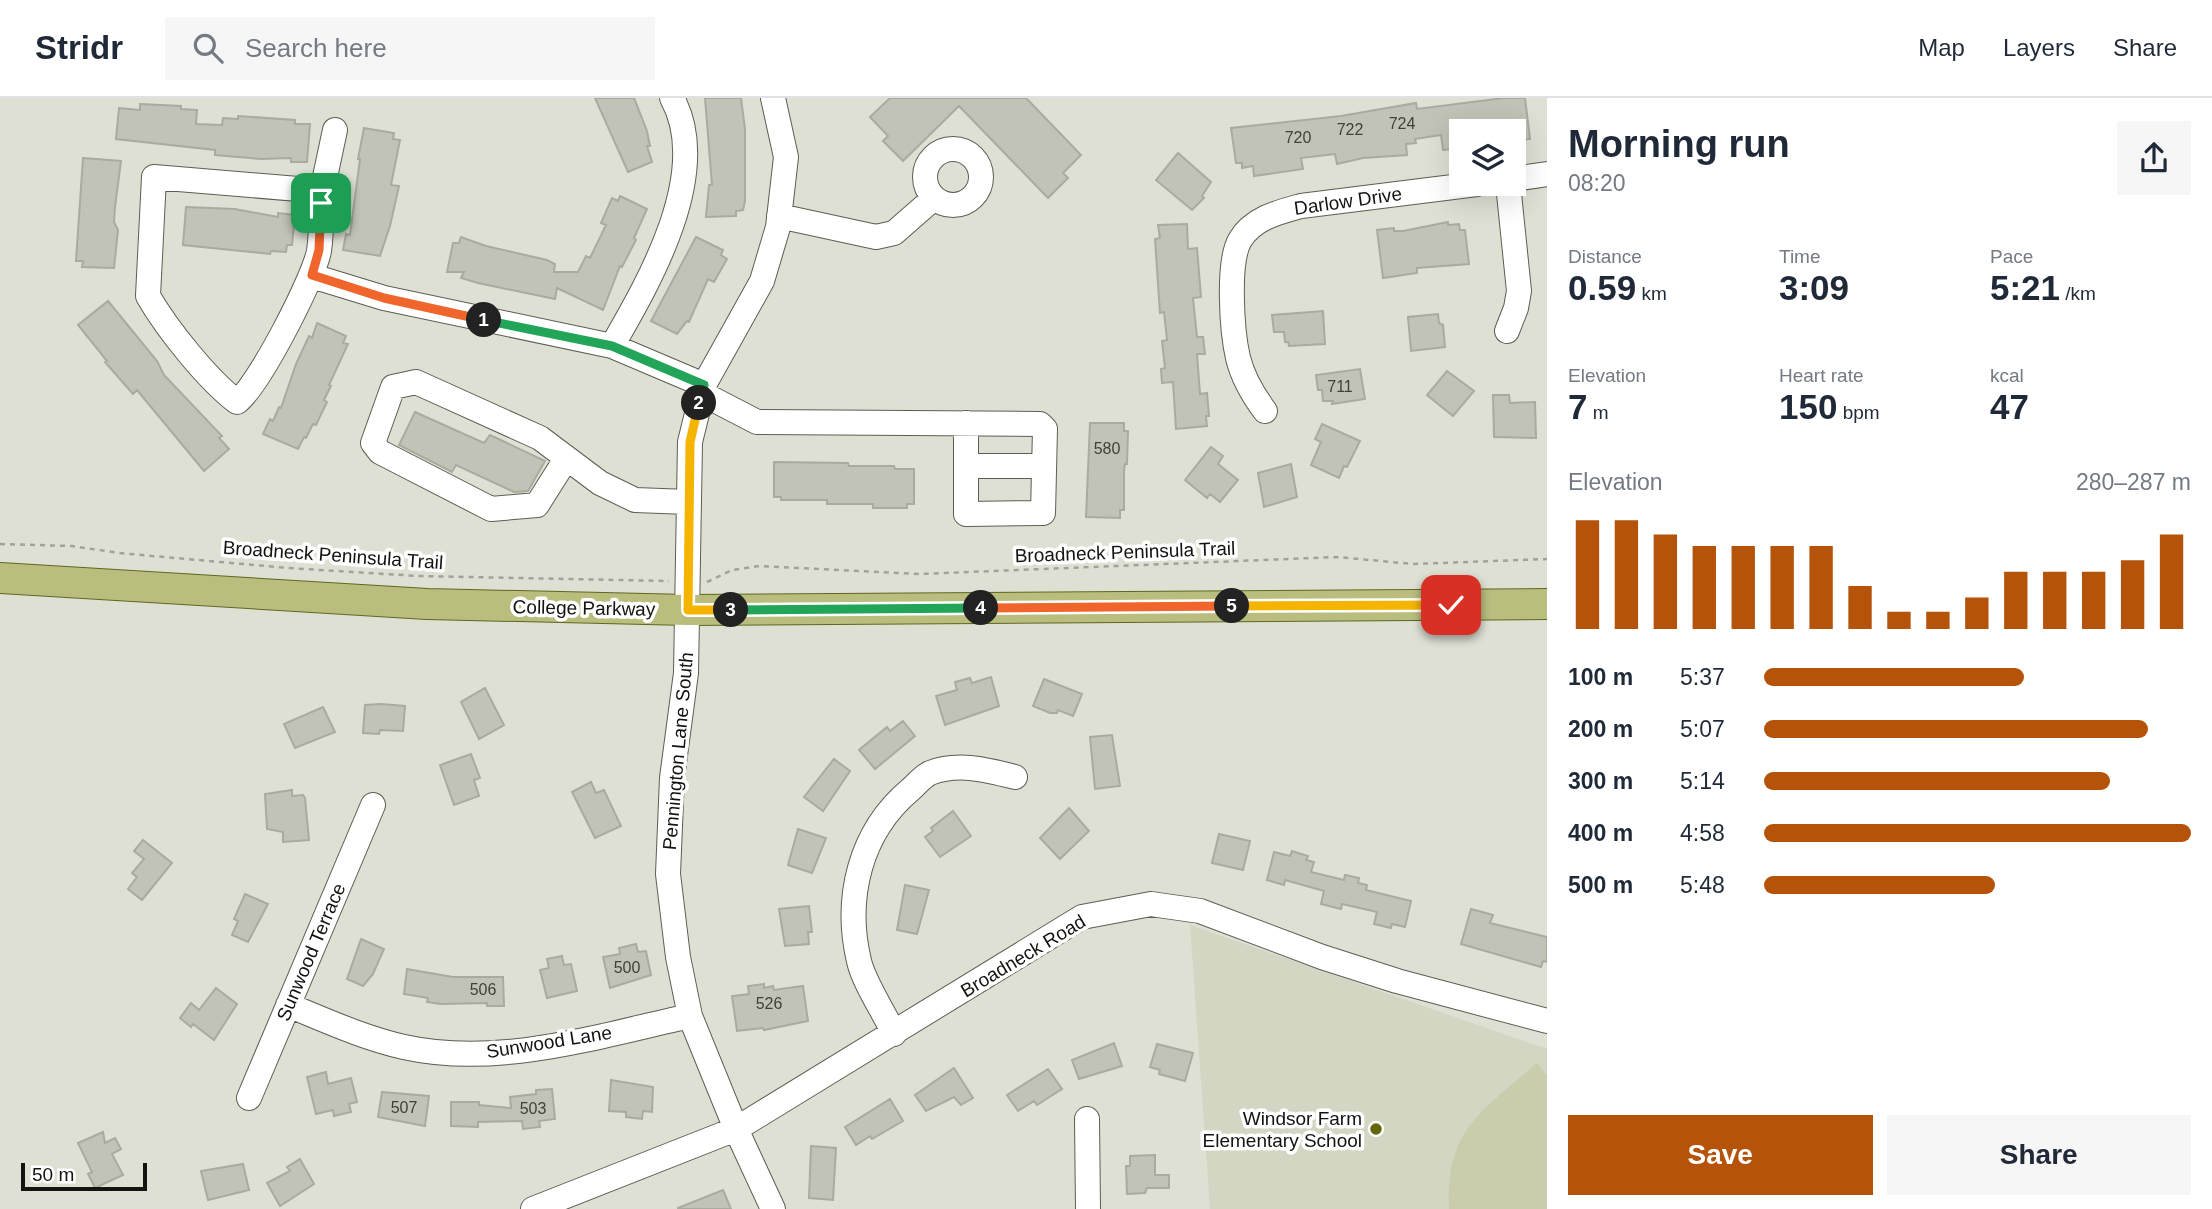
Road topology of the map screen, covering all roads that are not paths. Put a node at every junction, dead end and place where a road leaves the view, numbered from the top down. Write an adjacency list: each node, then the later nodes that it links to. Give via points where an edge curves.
1 (672, 98): 13 (street, via 683,132 684,169 678,204 667,239)
2 (773, 98): 10 (street, Pennington Lane South, via 786,157)
3 (335, 130): 7 (street)
4 (1547, 174): 5 (street)
5 (1526, 177)
6 (1449, 188): 15 (street, Darlow Drive, via 1301,206 1278,212 1251,227 1241,239 1233,267 1237,356)
7 (322, 191): 11 (street, via 319,250); 11 (street, via 154,177 148,296 223,391 237,402 264,367)
8 (1509, 196): 12 (street, via 1519,291)
9 (934, 198): 10 (street, via 894,233 876,237)
10 (779, 216): 14 (street, Pennington Lane South, via 762,281)
11 (312, 275): 13 (street, via 384,298)
12 (1507, 331)
13 (612, 346): 14 (street)
14 (703, 389): 16 (street, via 757,422); 20 (street, Pennington Lane South, via 690,442)
15 (1265, 411)
16 (966, 423): 18 (street); 19 (street, via 1040,424 1045,429)
17 (566, 459): 17 (street, via 540,438 416,382 393,387 373,443 380,452 491,509 537,505); 20 (street, via 635,500)
18 (966, 466): 19 (street); 19 (street, via 965,514 1043,513)
19 (1044, 466)
20 (688, 502): 23 (street, Pennington Lane South)
21 (0, 578): 23 (main road, College Parkway, via 427,604)
22 (1547, 604): 23 (main road, College Parkway)
23 (688, 610): 27 (street, Pennington Lane South, via 668,874)
24 (1015, 777): 29 (street, via 972,767 930,773 893,804 870,838 856,876 853,912 859,963)
25 (373, 805): 26 (street, Sunwood Terrace)
26 (289, 1005): 27 (street, Sunwood Lane, via 359,1035 453,1054 530,1049); 30 (street, Sunwood Terrace)
27 (690, 1016): 32 (street, Pennington Lane South)
28 (1547, 1021): 29 (street, Broadneck Road, via 1397,981 1200,911 1151,904 1082,917)
29 (894, 1034): 32 (street, Broadneck Road)
30 (249, 1098)
31 (1087, 1119): 35 (street)
32 (736, 1129): 33 (street, Broadneck Road); 34 (street, Pennington Lane South)
33 (533, 1209)
34 (773, 1209)
35 (1088, 1209)

